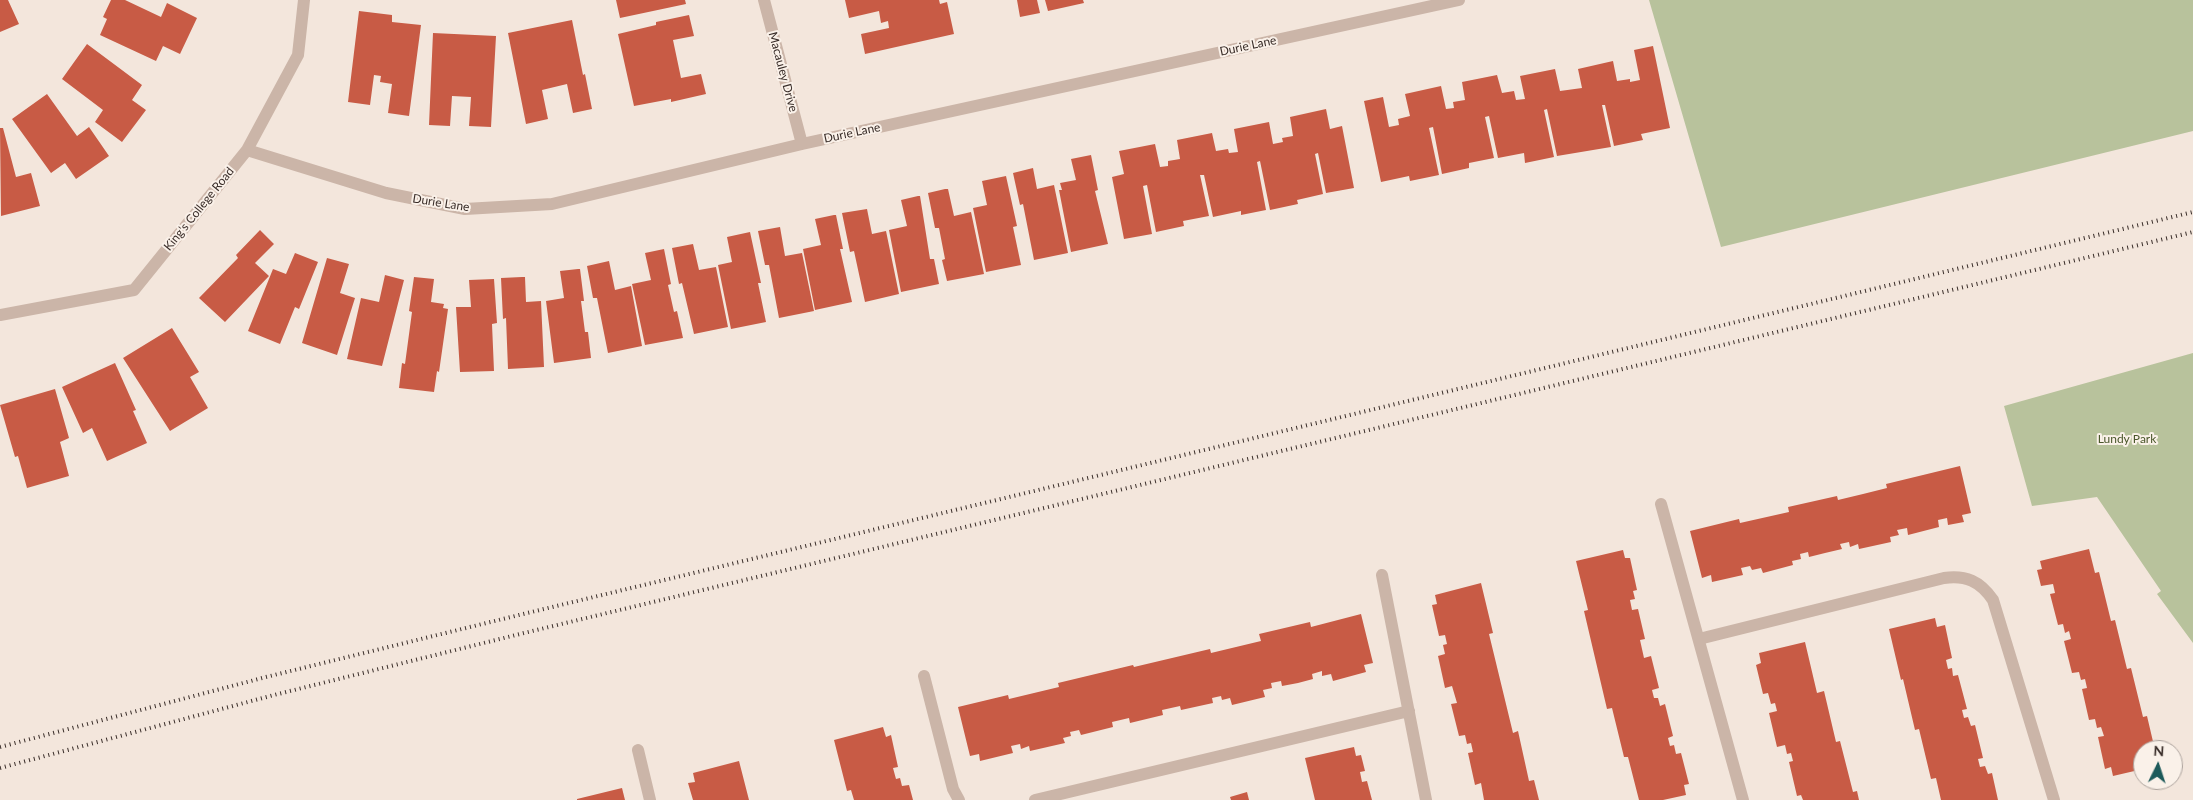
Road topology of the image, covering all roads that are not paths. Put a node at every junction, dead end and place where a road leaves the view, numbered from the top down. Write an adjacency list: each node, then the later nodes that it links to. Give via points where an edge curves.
1 (304, 0): 5 (street, King's College Road, via 298,55)
2 (764, 0): 4 (street, Macauley Drive)
3 (1459, 0): 4 (street, Durie Lane)
4 (802, 144): 5 (street, Durie Lane, via 552,204 465,209 386,193)
5 (248, 150): 6 (street, King's College Road, via 134,290)
6 (0, 315)
7 (1662, 504): 9 (street)
8 (1382, 575): 11 (street)
9 (1699, 639): 17 (street); 18 (street, via 1944,578 1968,578 1993,600)
10 (924, 676): 14 (street, via 953,789)
11 (1409, 711): 15 (street); 16 (street)
12 (638, 750): 13 (street)
13 (650, 800)
14 (959, 800)
15 (1035, 800)
16 (1426, 800)
17 (1743, 800)
18 (2054, 800)

